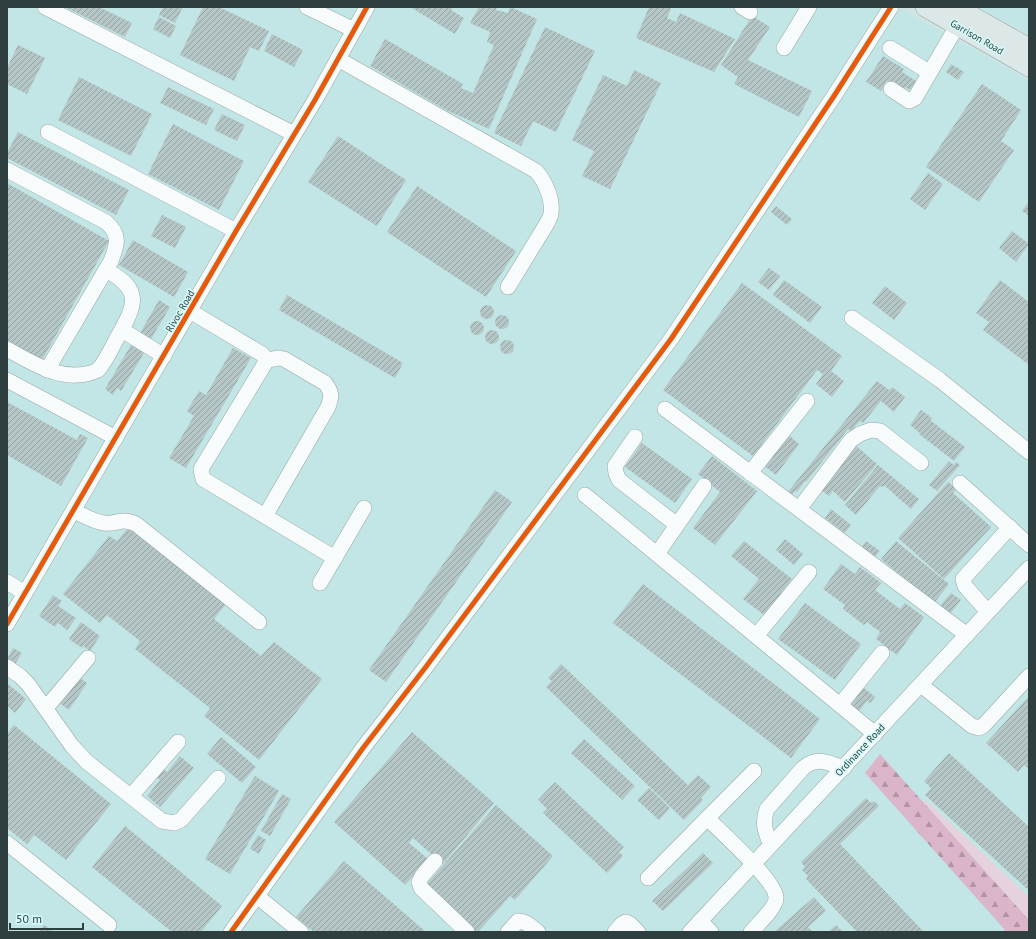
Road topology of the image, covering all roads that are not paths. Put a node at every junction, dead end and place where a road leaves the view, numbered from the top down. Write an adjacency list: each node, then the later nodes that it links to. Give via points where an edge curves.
1 (45, 7): 17 (street)
2 (308, 7): 8 (street)
3 (367, 7): 8 (street, Rivoc Road)
4 (809, 7): 9 (street)
5 (891, 7): 78 (street, via 671,339 363,748)
6 (925, 7): 7 (main road, Garrison Road)
7 (962, 13): 11 (main road, Garrison Road); 13 (main road, Garrison Road); 14 (street)
8 (354, 30): 12 (street, Rivoc Road)
9 (784, 48)
10 (890, 48): 14 (street)
11 (1029, 48)
12 (338, 60): 17 (street, Rivoc Road); 21 (street, via 536,171 543,179 551,205 551,215)
13 (1029, 67)
14 (929, 72): 15 (street, via 912,100 909,101)
15 (891, 89)
16 (48, 132): 19 (street)
17 (294, 134): 19 (street, Rivoc Road)
18 (7, 170): 20 (street, via 112,227 117,242)
19 (236, 231): 22 (street, Rivoc Road)
20 (106, 270): 24 (street, via 121,279 133,298 133,306); 28 (street)
21 (508, 286)
22 (190, 310): 26 (street, Rivoc Road); 27 (street, via 262,354)
23 (852, 318): 34 (street, via 940,380)
24 (122, 330): 26 (street); 28 (street, via 98,370 73,375)
25 (7, 349): 28 (street)
26 (164, 356): 33 (street, Rivoc Road)
27 (267, 360): 43 (street, via 201,469 203,479); 43 (street, via 284,359 325,383 332,397)
28 (47, 370)
29 (7, 380): 33 (street)
30 (807, 401): 36 (street)
31 (665, 409): 36 (street)
32 (634, 437): 44 (street, via 615,466 619,480)
33 (116, 438): 42 (street, Rivoc Road)
34 (1029, 452)
35 (921, 463): 41 (street, via 880,431 871,430 860,434 851,440)
36 (750, 473): 41 (street)
37 (960, 483): 45 (street)
38 (704, 486): 44 (street)
39 (585, 495): 47 (street)
40 (364, 508): 48 (street)
41 (799, 509): 57 (street)
42 (74, 511): 53 (street, Rivoc Road); 55 (street, via 104,524 121,520 136,524)
43 (265, 516): 48 (street)
44 (677, 525): 47 (street)
45 (1010, 527): 46 (street); 54 (street, via 963,579 965,586)
46 (1029, 545)
47 (657, 554): 58 (street)
48 (335, 558): 52 (street)
49 (1029, 568): 54 (street, Ordinance Road)
50 (809, 572): 58 (street)
51 (7, 582): 53 (street)
52 (320, 583)
53 (25, 593): 56 (street, Rivoc Road)
54 (988, 612): 57 (street, Ordinance Road)
55 (259, 622)
56 (7, 624)
57 (967, 634): 63 (street, Ordinance Road)
58 (756, 636): 64 (street)
59 (882, 653): 64 (street)
60 (88, 658): 65 (street)
61 (7, 667): 65 (street, via 28,684)
62 (1029, 676): 63 (street, via 979,728 972,726)
63 (921, 685): 66 (street, Ordinance Road)
64 (840, 705): 66 (street)
65 (46, 708): 71 (street, via 72,746)
66 (875, 734): 68 (street, Ordinance Road)
67 (178, 742): 71 (street)
68 (844, 768): 74 (street, Ordinance Road); 74 (street, via 815,761 803,768 767,809 764,816)
69 (754, 771): 72 (street)
70 (218, 778): 71 (street, via 181,820 174,823 162,821)
71 (130, 796)
72 (707, 818): 76 (street); 77 (street)
73 (7, 844): 80 (street)
74 (770, 845): 76 (street, Ordinance Road)
75 (435, 861): 83 (street, via 422,876 419,882 421,888)
76 (753, 864): 79 (street, Ordinance Road); 90 (street, via 775,891 776,898 775,905)
77 (648, 878)
78 (257, 896): 81 (street); 82 (street)
79 (700, 921): 88 (street, Ordinance Road); 89 (street)
80 (108, 925)
81 (238, 929)
82 (301, 932)
83 (467, 932)
84 (508, 932): 85 (street, via 518,921 526,922)
85 (538, 932)
86 (615, 932): 87 (street, via 626,922)
87 (638, 932)
88 (690, 932)
89 (711, 932)
90 (751, 932)

